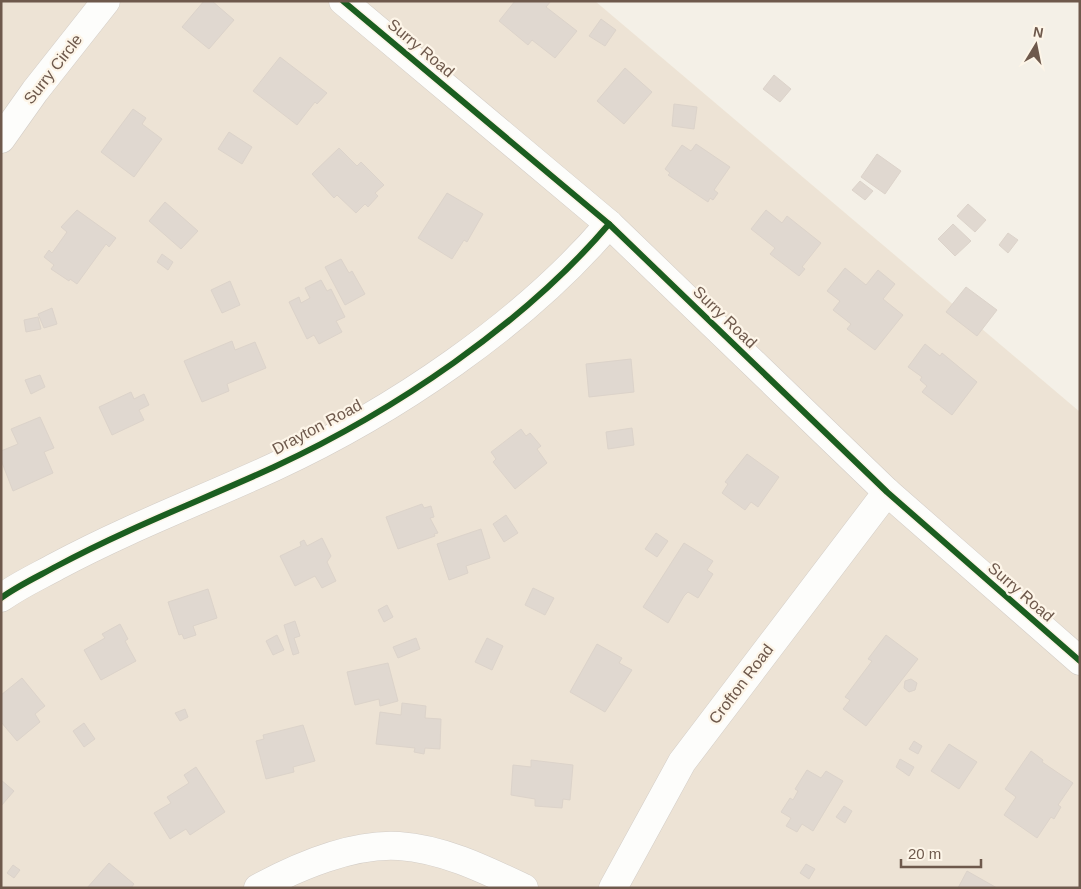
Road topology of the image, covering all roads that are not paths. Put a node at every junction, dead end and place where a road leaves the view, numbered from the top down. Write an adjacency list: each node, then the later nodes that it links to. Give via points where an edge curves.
1 (106, 1): 3 (street, Surry Circle, via 35,90)
2 (343, 1): 4 (street, Surry Road)
3 (1, 139)
4 (609, 224): 5 (street, Surry Road); 6 (street, Drayton Road, via 543,293 486,339 398,399 316,446 99,544)
5 (887, 492): 7 (street, Surry Road); 10 (street, Crofton Road, via 682,762)
6 (1, 598)
7 (1080, 662)
8 (258, 888): 9 (street, via 290,871 330,856 398,846 438,852)
9 (524, 888)
10 (613, 888)

